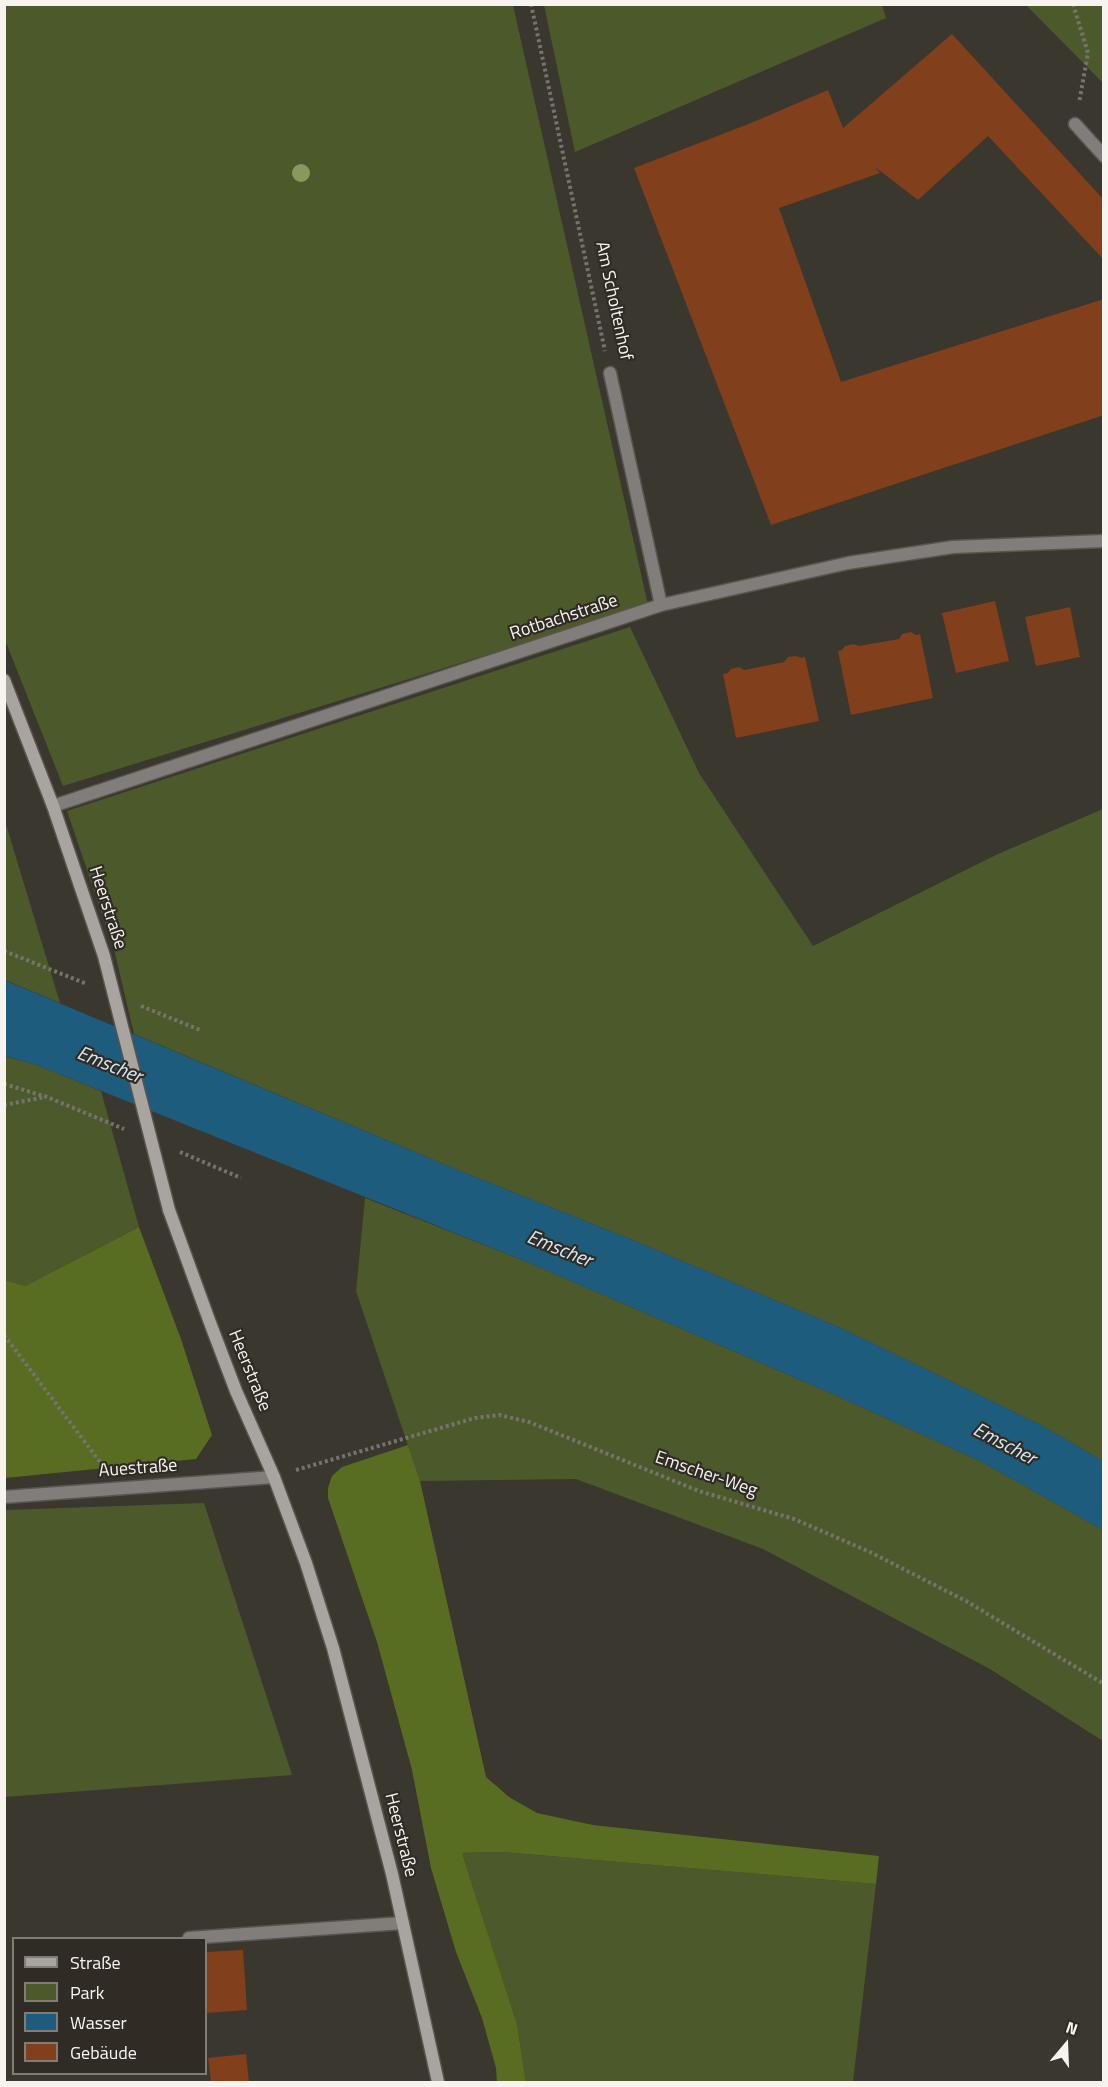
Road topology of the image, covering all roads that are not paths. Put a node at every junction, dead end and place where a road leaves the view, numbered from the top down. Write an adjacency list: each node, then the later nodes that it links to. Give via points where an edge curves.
1 (1075, 124): 2 (street)
2 (1104, 156)
3 (610, 373): 5 (street, Am Scholtenhof)
4 (1104, 541): 5 (street, Rotbachstraße, via 941,549 848,563)
5 (661, 605): 7 (street, Rotbachstraße)
6 (4, 680): 7 (main road, Heerstraße)
7 (53, 806): 8 (main road, Heerstraße, bridge, via 104,956 170,1210 236,1391)
8 (274, 1477): 9 (street, Auestraße); 10 (main road, Heerstraße, via 333,1648)
9 (4, 1497)
10 (403, 1923): 11 (street); 12 (main road, Heerstraße)
11 (203, 1937)
12 (438, 2082)

